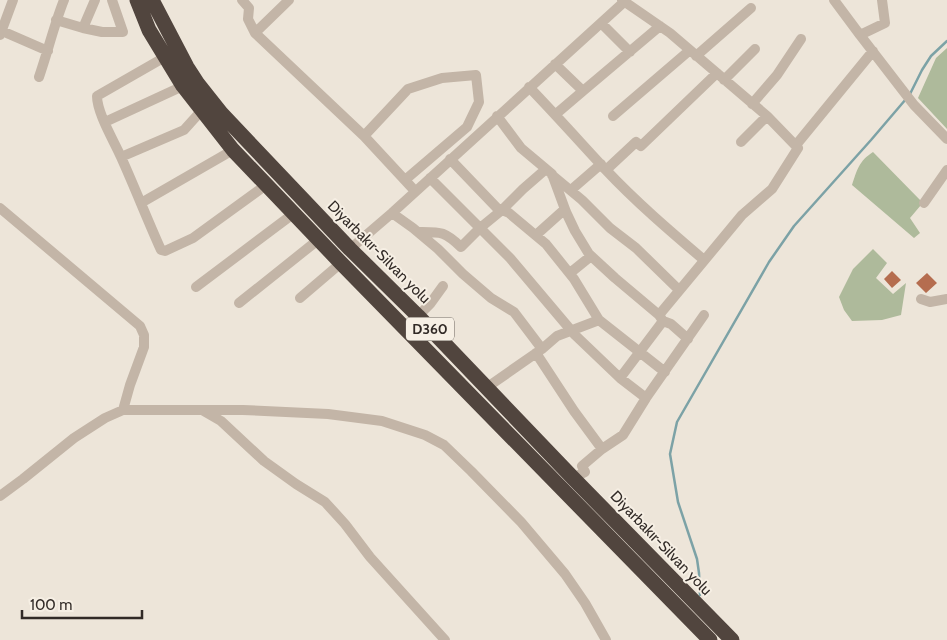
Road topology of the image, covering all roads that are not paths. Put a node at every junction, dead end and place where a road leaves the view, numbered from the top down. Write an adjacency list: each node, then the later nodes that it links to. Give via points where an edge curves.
1 (13, 0): 18 (street)
2 (64, 0): 14 (street)
3 (95, 0): 17 (street)
4 (112, 0): 17 (street, via 123,32)
5 (138, 0): 27 (highway, D360, via 149,30)
6 (152, 0): 67 (highway, Diyarbakır-Silvan yolu / D360, via 186,66 221,113)
7 (256, 0): 12 (street)
8 (289, 0): 19 (street)
9 (834, 0): 20 (street)
10 (882, 0): 20 (street, via 885,23)
11 (623, 1): 15 (street); 16 (street)
12 (245, 4): 19 (street)
13 (751, 8): 26 (street)
14 (56, 20): 17 (street); 23 (street)
15 (601, 23): 25 (street); 28 (street)
16 (660, 26): 25 (street); 26 (street)
17 (83, 28)
18 (1, 33): 23 (street)
19 (255, 33): 41 (street)
20 (860, 34): 24 (street)
21 (801, 39): 34 (street, via 777,75)
22 (755, 49): 29 (street)
23 (48, 50): 30 (street)
24 (873, 51): 42 (street, via 911,101); 44 (street)
25 (630, 52): 33 (street)
26 (693, 53): 29 (street); 38 (street)
27 (165, 57): 31 (highway, D360); 40 (street, via 97,96)
28 (555, 64): 32 (street); 33 (street)
29 (721, 76): 34 (street); 48 (street, via 641,146 636,142)
30 (39, 77)
31 (183, 86): 35 (highway, D360); 40 (street)
32 (529, 87): 36 (street); 37 (street)
33 (583, 91): 36 (street)
34 (752, 104): 39 (street)
35 (202, 110): 45 (highway, D360); 46 (street, via 184,130)
36 (556, 114): 48 (street)
37 (497, 116): 47 (street); 50 (street, via 521,148)
38 (613, 116)
39 (767, 116): 43 (street); 44 (street)
40 (105, 122): 46 (street)
41 (364, 136): 52 (street); 52 (street, via 408,89 442,78 476,75 479,102 467,127)
42 (947, 139)
43 (741, 142)
44 (796, 146): 69 (street, via 798,148 772,189 742,215)
45 (233, 150): 53 (highway, D360); 57 (street)
46 (121, 157): 57 (street)
47 (450, 159): 51 (street); 60 (street, via 482,194)
48 (603, 167): 54 (street); 69 (street, via 660,223)
49 (947, 170): 56 (street)
50 (549, 172): 54 (street); 59 (street); 60 (street, via 523,189)
51 (430, 178): 55 (street); 63 (street)
52 (405, 180): 55 (street)
53 (266, 185): 57 (street, via 193,238 165,252 161,250); 62 (highway, D360)
54 (571, 190): 74 (street)
55 (415, 191): 61 (street)
56 (924, 202)
57 (141, 203)
58 (0, 208): 92 (street, via 140,326 144,347)
59 (565, 209): 65 (street); 68 (street)
60 (502, 210): 63 (street); 65 (street)
61 (392, 213): 64 (street); 67 (street)
62 (293, 214): 66 (highway, D360); 73 (street)
63 (480, 228): 64 (street, via 461,247 449,236 438,232); 83 (street)
64 (418, 232): 85 (street, via 491,298 514,312)
65 (536, 235): 71 (street)
66 (318, 240): 70 (highway, D360); 78 (street)
67 (350, 249): 79 (highway, Diyarbakır-Silvan yolu / D360)
68 (591, 256): 71 (street); 81 (street)
69 (704, 260): 74 (street)
70 (341, 263): 75 (street); 98 (highway, D360)
71 (570, 274): 82 (street)
72 (443, 286): 79 (street)
73 (196, 287)
74 (679, 290): 81 (street)
75 (300, 298)
76 (921, 298): 77 (street, via 930,302)
77 (947, 299)
78 (239, 303)
79 (418, 316): 89 (highway, Diyarbakır-Silvan yolu / D360)
80 (704, 316): 84 (street)
81 (661, 318): 84 (street); 86 (street)
82 (599, 320): 83 (street); 86 (street)
83 (571, 330): 85 (street, via 557,336); 88 (street)
84 (688, 338): 87 (street)
85 (539, 351): 89 (street); 93 (street, via 574,411)
86 (640, 352): 87 (street); 88 (street)
87 (665, 372): 90 (street)
88 (620, 378): 90 (street)
89 (486, 388): 94 (highway, Diyarbakır-Silvan yolu / D360)
90 (646, 398): 93 (street, via 623,435)
91 (201, 409): 92 (street); 96 (street, via 221,421 264,461 324,502); 97 (street, via 328,414 382,421 444,445 521,522 565,574)
92 (123, 410): 95 (street, via 74,438)
93 (602, 449): 94 (street, via 582,466 585,472)
94 (573, 478): 99 (highway, Diyarbakır-Silvan yolu / D360)
95 (0, 496)
96 (445, 640)
97 (606, 640)
98 (710, 640)
99 (732, 640)

